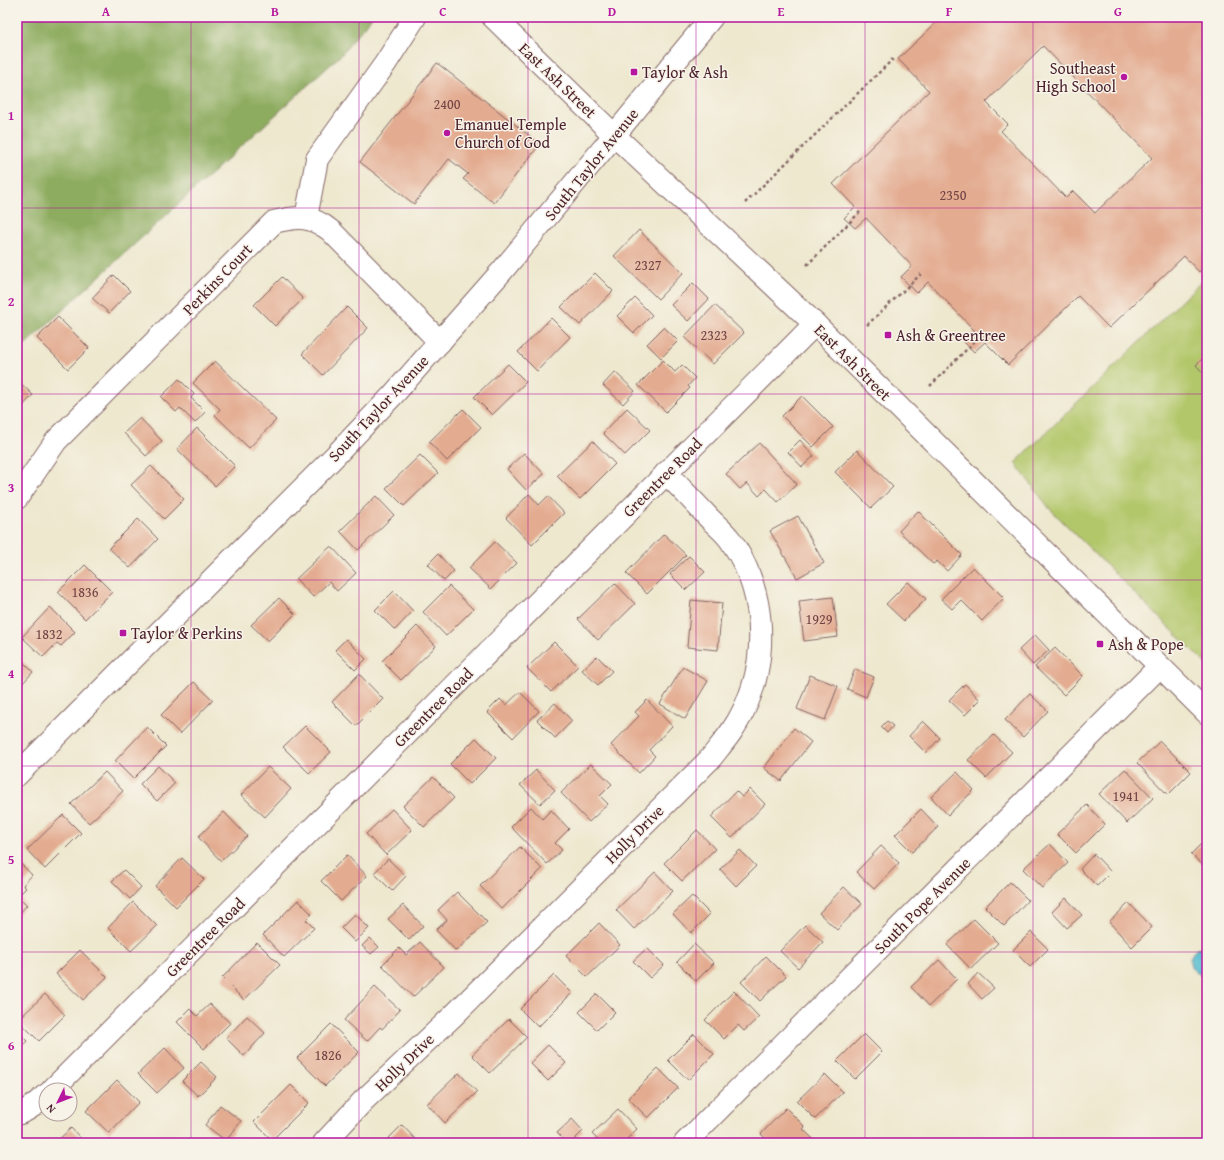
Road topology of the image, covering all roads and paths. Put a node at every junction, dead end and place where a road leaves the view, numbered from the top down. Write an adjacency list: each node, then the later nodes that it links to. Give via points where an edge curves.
1 (415, 17): 8 (street, via 385,64 317,159)
2 (493, 17): 5 (street, East Ash Street)
3 (712, 17): 5 (street, South Taylor Avenue)
4 (893, 59): 6 (path)
5 (615, 136): 11 (street, East Ash Street); 14 (street, South Taylor Avenue)
6 (745, 203)
7 (860, 212): 9 (path)
8 (306, 218): 14 (street, Perkins Court, via 320,222 331,231); 17 (street, Perkins Court, via 274,222 56,442)
9 (807, 265)
10 (920, 274): 12 (path)
11 (815, 324): 16 (street, Greentree Road); 18 (street, East Ash Street)
12 (867, 325)
13 (980, 336): 15 (path)
14 (440, 342): 20 (street, South Taylor Avenue, via 333,458)
15 (930, 386)
16 (666, 473): 21 (street, Greentree Road); 24 (street, Holly Drive, via 731,540 750,575 759,609 760,635 756,674 746,704 731,732 710,758 453,1016 364,1100)
17 (17, 498)
18 (1159, 667): 19 (street, East Ash Street); 25 (street, South Pope Avenue)
19 (1207, 713)
20 (17, 774)
21 (60, 1082)
22 (38, 1102): 23 (street)
23 (17, 1114)
24 (324, 1143)
25 (685, 1143)

